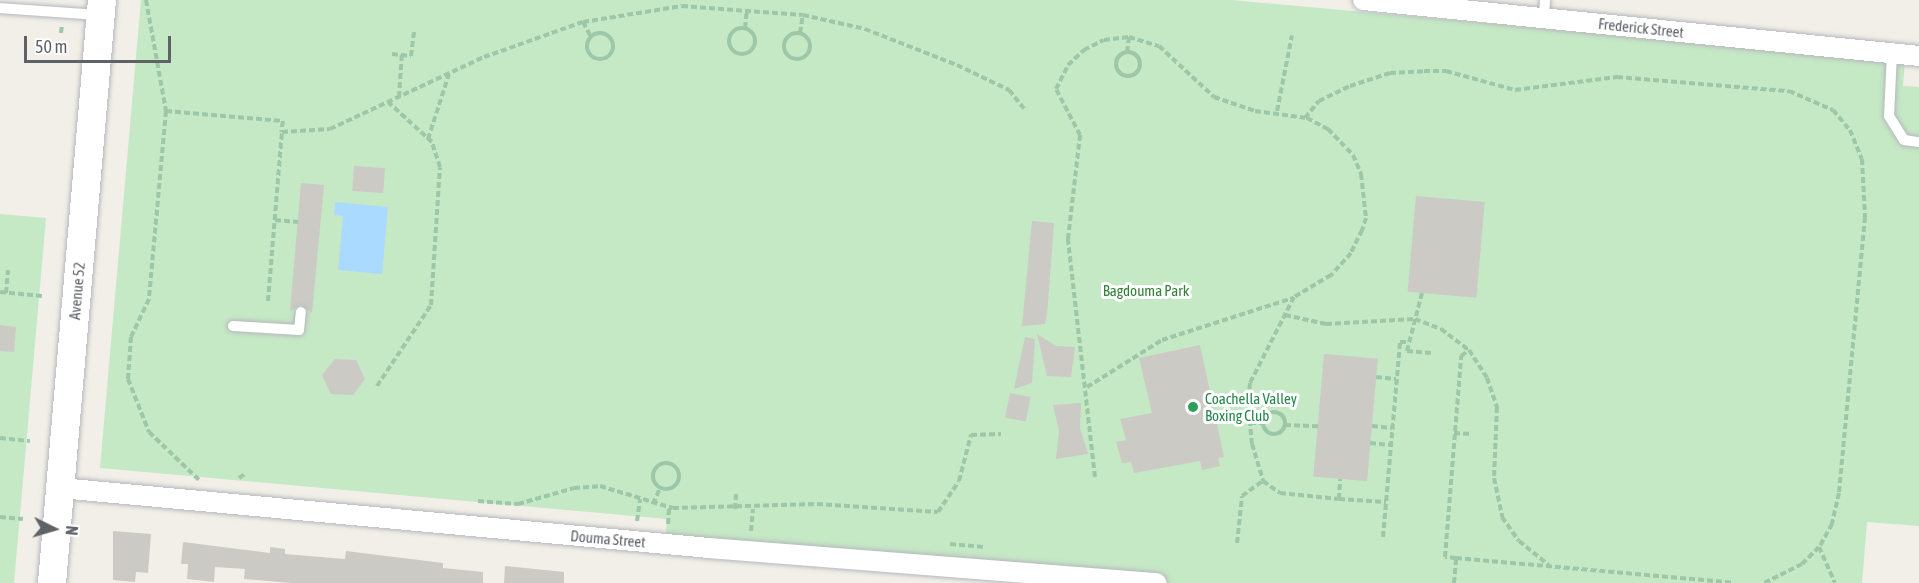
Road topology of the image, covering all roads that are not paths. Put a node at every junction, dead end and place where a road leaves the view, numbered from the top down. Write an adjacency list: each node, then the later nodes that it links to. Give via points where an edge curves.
1 (1363, 0): 2 (street, Frederick Street)
2 (1509, 7): 5 (street, Frederick Street)
3 (0, 8): 4 (lane)
4 (102, 8): 11 (main road, Avenue 52)
5 (1544, 9): 6 (street, Frederick Street)
6 (1893, 53): 7 (street, Frederick Street); 8 (lane, via 1889,116 1904,140)
7 (1919, 56)
8 (1919, 142)
9 (301, 312): 10 (lane, via 299,330)
10 (233, 326)
11 (60, 488): 12 (street, Douma Street); 13 (main road, Avenue 52)
12 (962, 575): 14 (street, Douma Street)
13 (52, 583)
14 (1157, 583)

